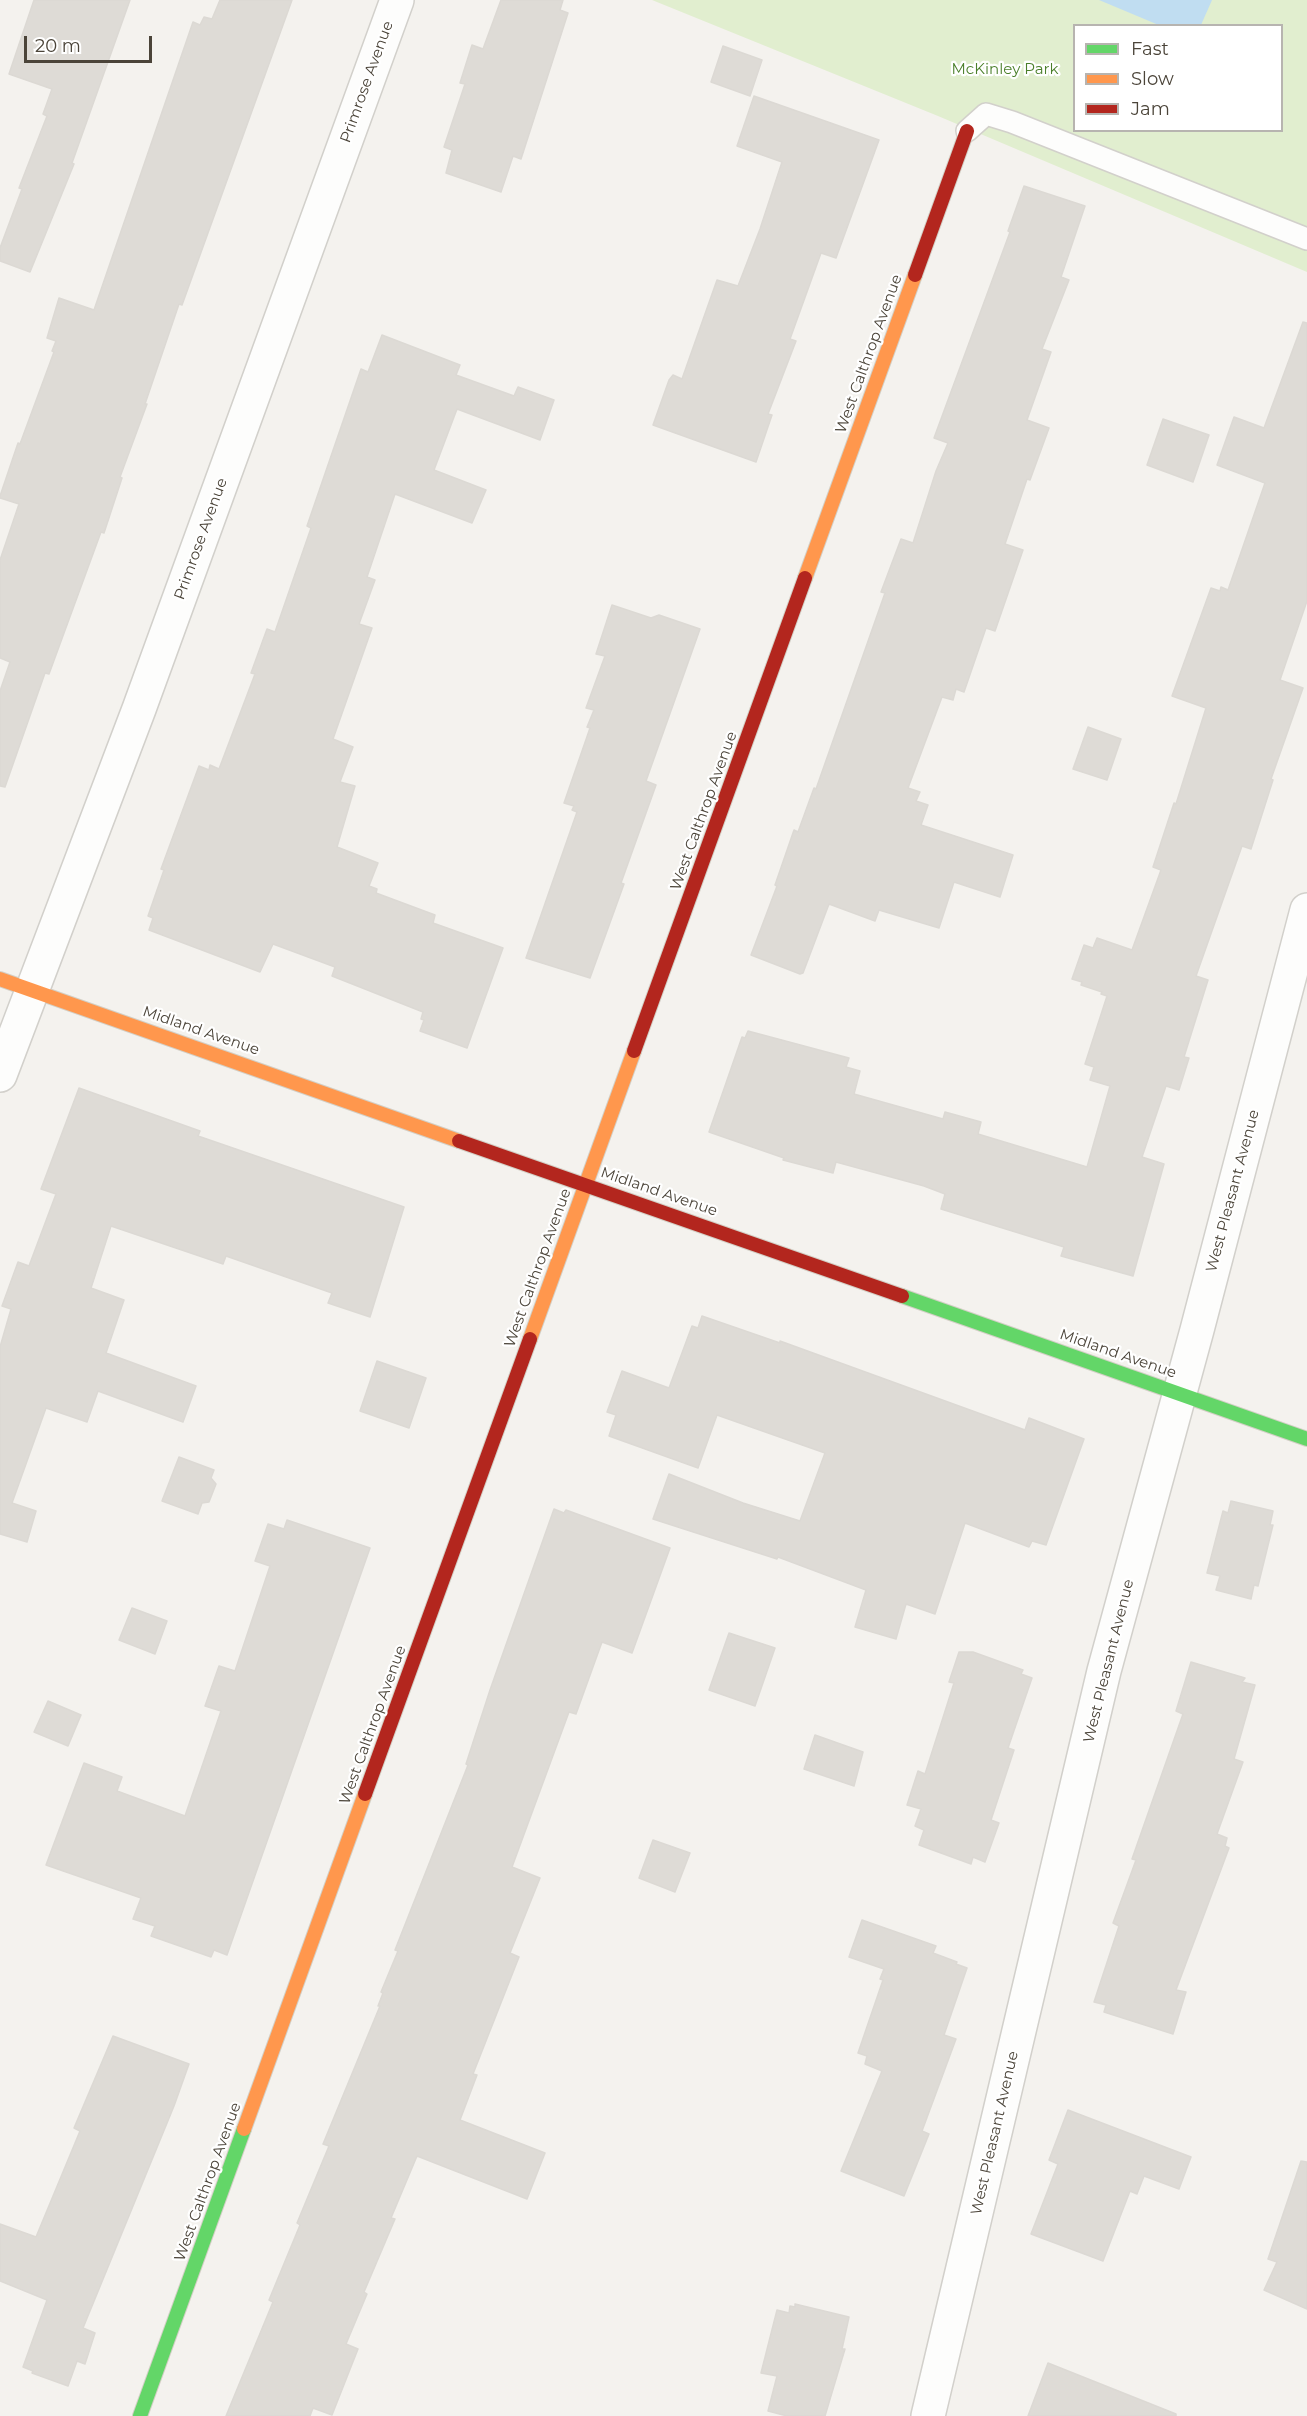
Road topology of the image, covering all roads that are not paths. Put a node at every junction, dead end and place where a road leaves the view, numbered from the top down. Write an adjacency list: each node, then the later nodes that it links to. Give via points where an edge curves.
1 (397, 0): 6 (street, Primrose Avenue, via 139,710)
2 (967, 131): 3 (lane, via 986,114 1012,122); 8 (street, West Calthrop Avenue)
3 (1307, 239)
4 (1307, 910): 9 (street, West Pleasant Avenue)
5 (0, 979): 6 (street, Midland Avenue)
6 (32, 990): 7 (street, Primrose Avenue); 8 (street, Midland Avenue)
7 (0, 1075)
8 (586, 1184): 9 (street, Midland Avenue); 11 (street, West Calthrop Avenue)
9 (1180, 1393): 10 (street, Midland Avenue); 12 (street, West Pleasant Avenue, via 1104,1671)
10 (1307, 1439)
11 (140, 2416)
12 (928, 2416)

